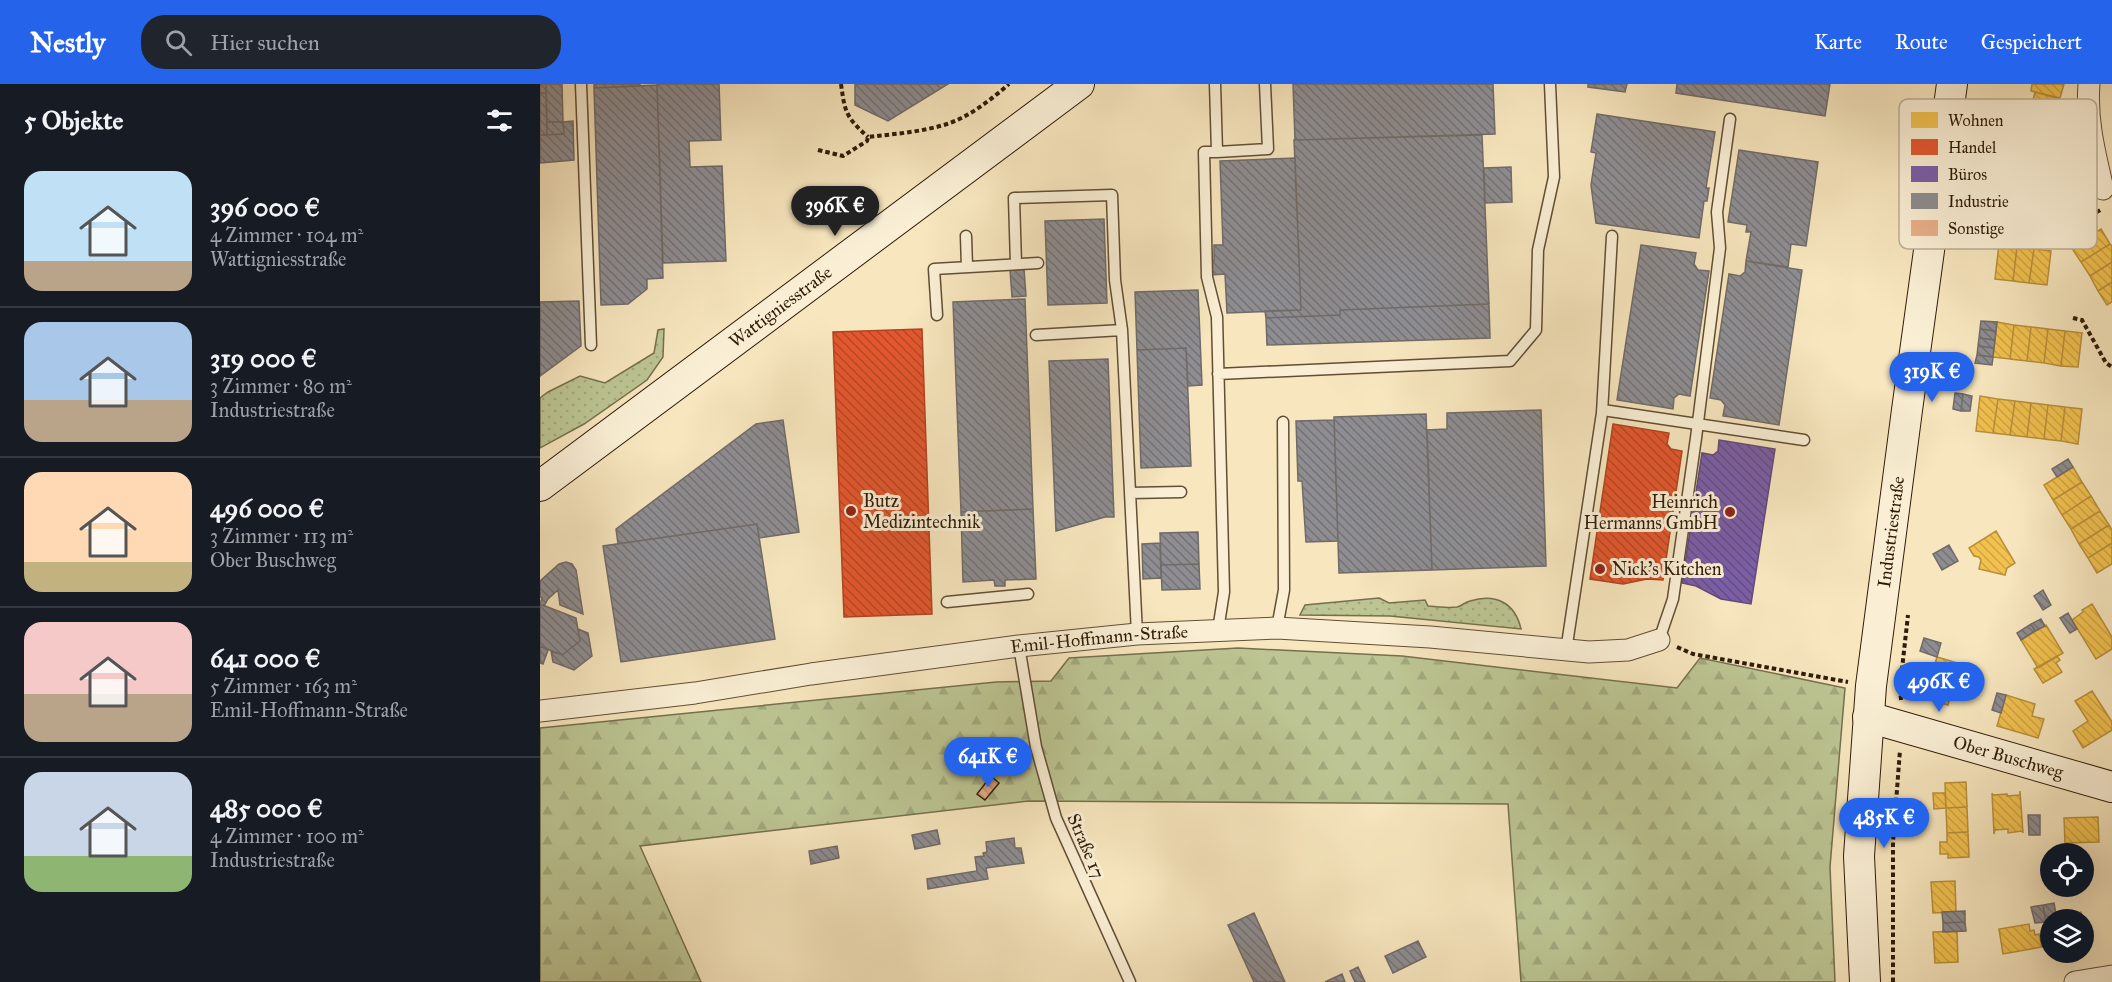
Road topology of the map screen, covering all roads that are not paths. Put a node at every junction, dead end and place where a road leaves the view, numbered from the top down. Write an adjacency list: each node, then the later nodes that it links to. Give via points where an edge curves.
1 (581, 84): 23 (lane)
2 (1079, 84): 29 (main road, Wattigniesstraße)
3 (1215, 84): 11 (lane)
4 (1265, 84): 11 (lane, via 1268,149)
5 (1550, 84): 24 (lane, via 1554,177 1538,250 1536,330 1510,361)
6 (1952, 84): 8 (main road, Industriestraße)
7 (2090, 84): 9 (street)
8 (1950, 99)
9 (2088, 99)
10 (1730, 118): 27 (lane, via 1717,212 1720,248)
11 (1217, 152): 24 (lane, via 1204,152 1207,277 1217,317)
12 (2097, 164): 13 (street)
13 (2104, 198)
14 (966, 236): 19 (lane)
15 (1612, 236): 25 (lane)
16 (1929, 249): 41 (main road, Industriestraße)
17 (1038, 262): 18 (lane)
18 (1016, 264): 19 (lane); 21 (lane, via 1014,198 1112,195 1115,280)
19 (967, 267): 20 (lane, via 934,269)
20 (937, 315)
21 (1122, 330): 22 (lane); 31 (lane)
22 (1036, 335)
23 (591, 345)
24 (1218, 374): 35 (lane, via 1224,592)
25 (1603, 410): 27 (lane); 39 (lane)
26 (1283, 422): 34 (lane, via 1284,590)
27 (1698, 424): 28 (lane); 37 (lane, via 1673,599)
28 (1804, 440)
29 (540, 486)
30 (1181, 492): 31 (lane)
31 (1130, 493): 36 (lane)
32 (1028, 594): 33 (lane)
33 (947, 602)
34 (1277, 628): 35 (street, Emil-Hoffmann-Straße); 39 (street, Emil-Hoffmann-Straße, via 1430,637)
35 (1218, 630): 36 (street, Emil-Hoffmann-Straße)
36 (1137, 634): 38 (street, Emil-Hoffmann-Straße)
37 (1659, 640): 39 (street, Emil-Hoffmann-Straße, via 1628,650)
38 (1019, 646): 40 (street, Emil-Hoffmann-Straße, via 695,693); 44 (lane, Straße 17, via 1036,747 1053,811)
39 (1566, 651)
40 (540, 711)
41 (1868, 717): 42 (main road, Ober Buschweg); 45 (main road, Industriestraße, via 1859,856)
42 (2112, 787)
43 (2112, 976): 46 (street)
44 (1130, 982)
45 (1865, 982)
46 (2075, 982)

